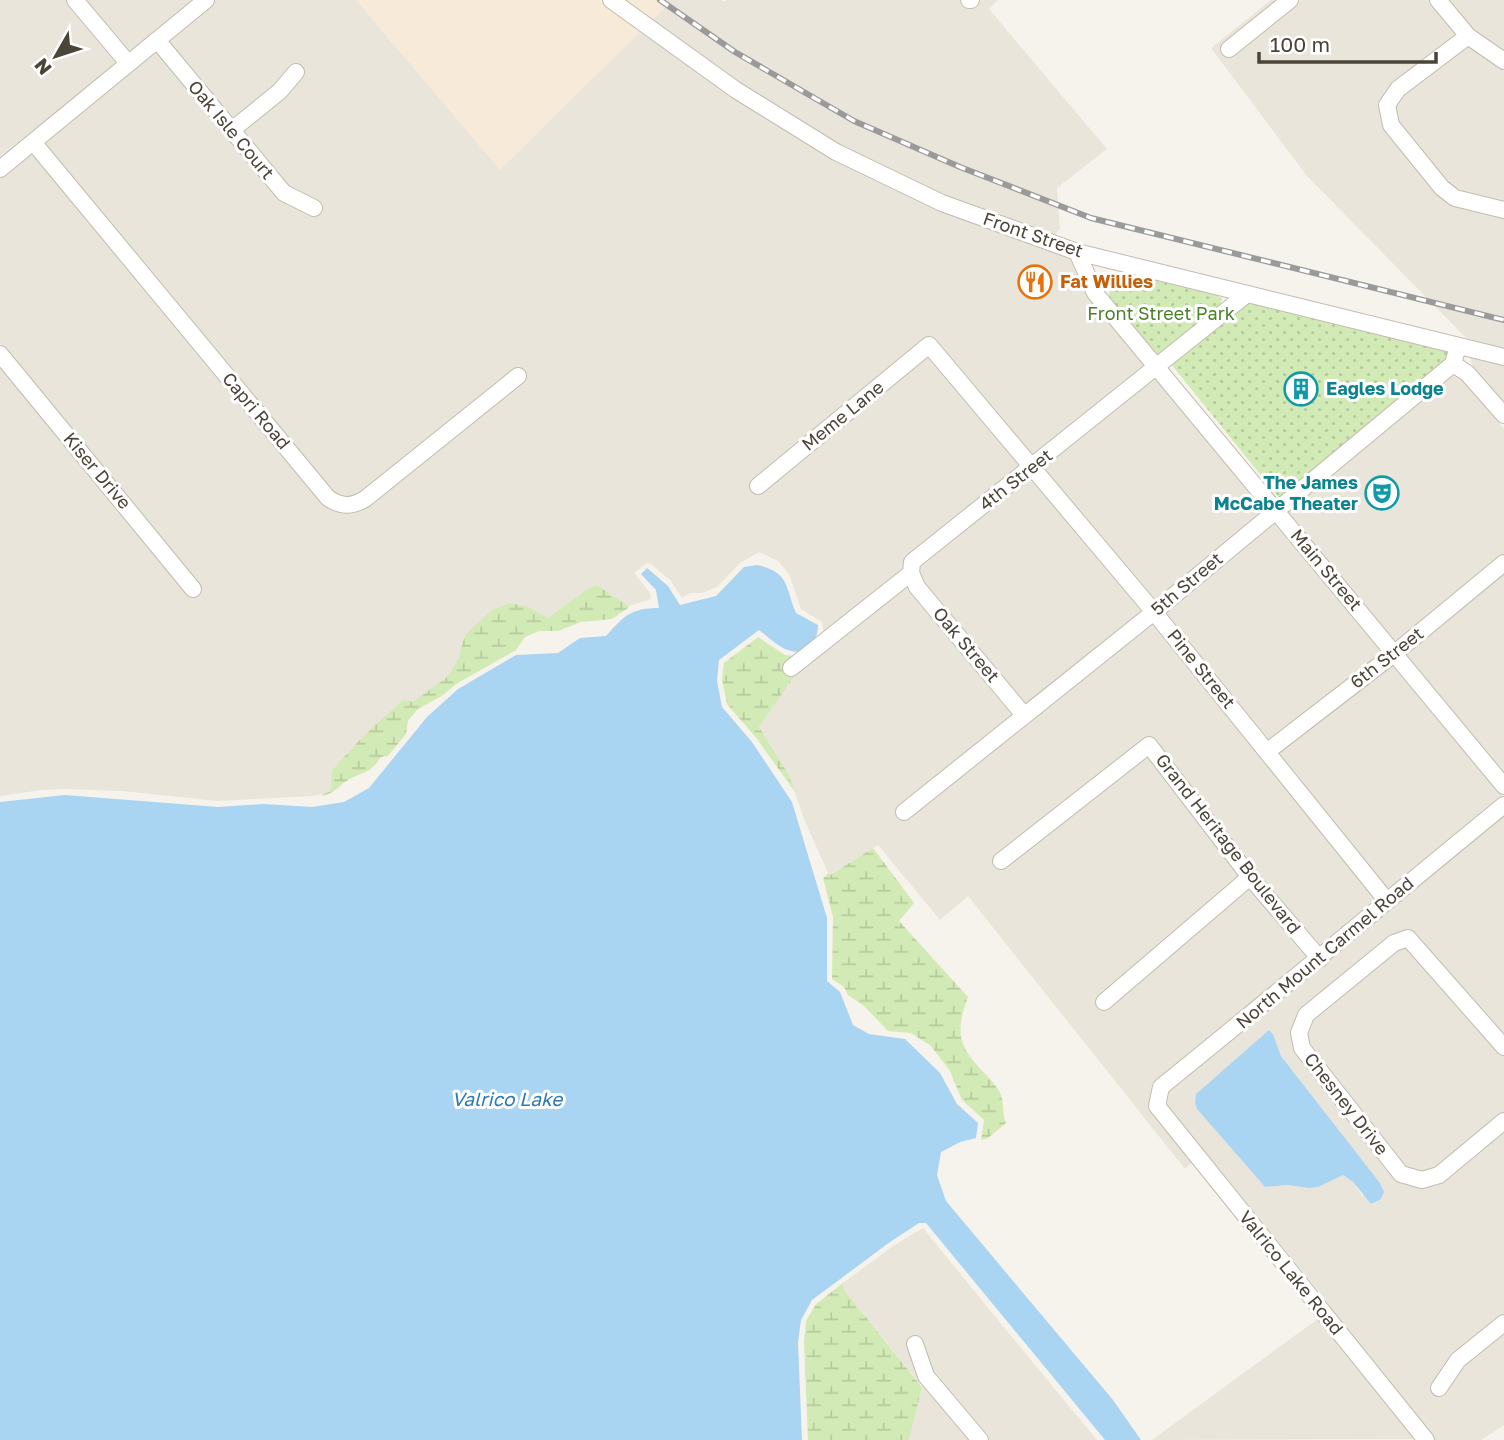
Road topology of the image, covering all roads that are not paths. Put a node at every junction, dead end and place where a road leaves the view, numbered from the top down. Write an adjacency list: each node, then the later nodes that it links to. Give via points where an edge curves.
1 (75, 0): 10 (street)
2 (206, 0): 7 (street)
3 (611, 0): 17 (street, Front Street, via 736,90 836,152 942,203)
4 (1290, 0): 8 (street)
5 (1437, 0): 6 (street)
6 (1468, 36): 9 (street); 16 (street, via 1398,89 1387,105 1391,125 1455,198)
7 (157, 40): 10 (street); 12 (street, Oak Isle Court)
8 (1229, 48)
9 (1504, 61)
10 (128, 64): 13 (street)
11 (296, 72): 12 (street)
12 (232, 130): 15 (street, Oak Isle Court, via 284,193)
13 (33, 142): 14 (street); 25 (street, Capri Road, via 338,505 365,499)
14 (0, 169)
15 (314, 208)
16 (1504, 210)
17 (1077, 252): 18 (street, Front Street); 24 (street, Main Street, via 1095,293)
18 (1247, 294): 20 (street, Front Street); 24 (street, 4th Street)
19 (929, 345): 27 (street, Pine Street); 28 (street, Meme Lane)
20 (1458, 346): 22 (street, Front Street); 23 (street)
21 (0, 354): 32 (street, Kiser Drive)
22 (1504, 357)
23 (1453, 364): 26 (street, via 1467,373); 29 (street, 5th Street)
24 (1158, 367): 27 (street, 4th Street); 29 (street, Main Street)
25 (518, 376)
26 (1504, 415)
27 (1031, 468): 31 (street, 4th Street, via 912,562); 33 (street, Pine Street)
28 (758, 486)
29 (1277, 510): 33 (street, 5th Street); 34 (street, Main Street)
30 (1504, 563): 34 (street, 6th Street)
31 (911, 573): 35 (street, 4th Street); 36 (street, Oak Street, via 917,587)
32 (193, 589)
33 (1154, 612): 36 (street, 5th Street); 37 (street, Pine Street)
34 (1395, 653): 37 (street, 6th Street); 38 (street, Main Street)
35 (791, 668)
36 (1024, 715): 40 (street, 5th Street)
37 (1268, 751): 43 (street, Pine Street)
38 (1504, 786)
39 (1504, 806): 43 (street, North Mount Carmel Road)
40 (904, 812)
41 (1001, 861): 42 (street, Grand Heritage Boulevard, via 1149,745)
42 (1250, 877): 44 (street, Grand Heritage Boulevard); 45 (street)
43 (1387, 901): 44 (street, North Mount Carmel Road)
44 (1320, 959): 47 (street, North Mount Carmel Road, via 1161,1087)
45 (1104, 1002)
46 (1504, 1046): 48 (street, Chesney Drive, via 1408,938 1394,943 1306,1015 1299,1033 1302,1048 1401,1174 1422,1180 1439,1175)
47 (1157, 1106): 53 (street, Valrico Lake Road)
48 (1504, 1121)
49 (1504, 1323): 51 (street, via 1458,1360)
50 (915, 1344): 52 (street, via 926,1376)
51 (1439, 1388)
52 (980, 1440)
53 (1426, 1440)

